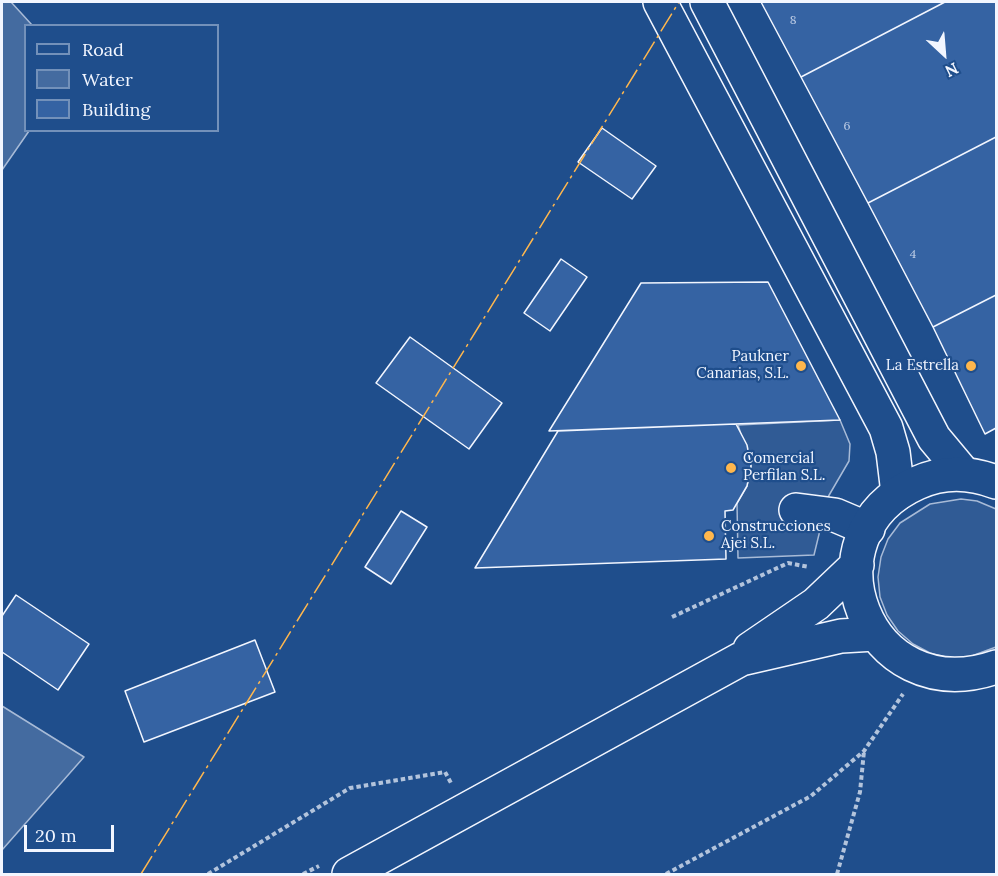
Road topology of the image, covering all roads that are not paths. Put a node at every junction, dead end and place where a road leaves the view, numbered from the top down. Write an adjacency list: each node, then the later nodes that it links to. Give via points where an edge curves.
1 (660, 2): 5 (main road, via 886,428)
2 (706, 2): 3 (main road, via 934,438)
3 (964, 474): 4 (main road); 5 (main road, via 923,480)
4 (996, 482)
5 (898, 493): 7 (main road)
6 (796, 510): 7 (main road, via 835,515)
7 (867, 529): 8 (main road)
8 (851, 570): 9 (main road); 10 (main road, via 816,603 769,633)
9 (875, 634): 10 (main road, via 841,636); 11 (main road, via 900,658 921,669 960,675)
10 (741, 659): 12 (main road)
11 (996, 667)
12 (349, 874)

